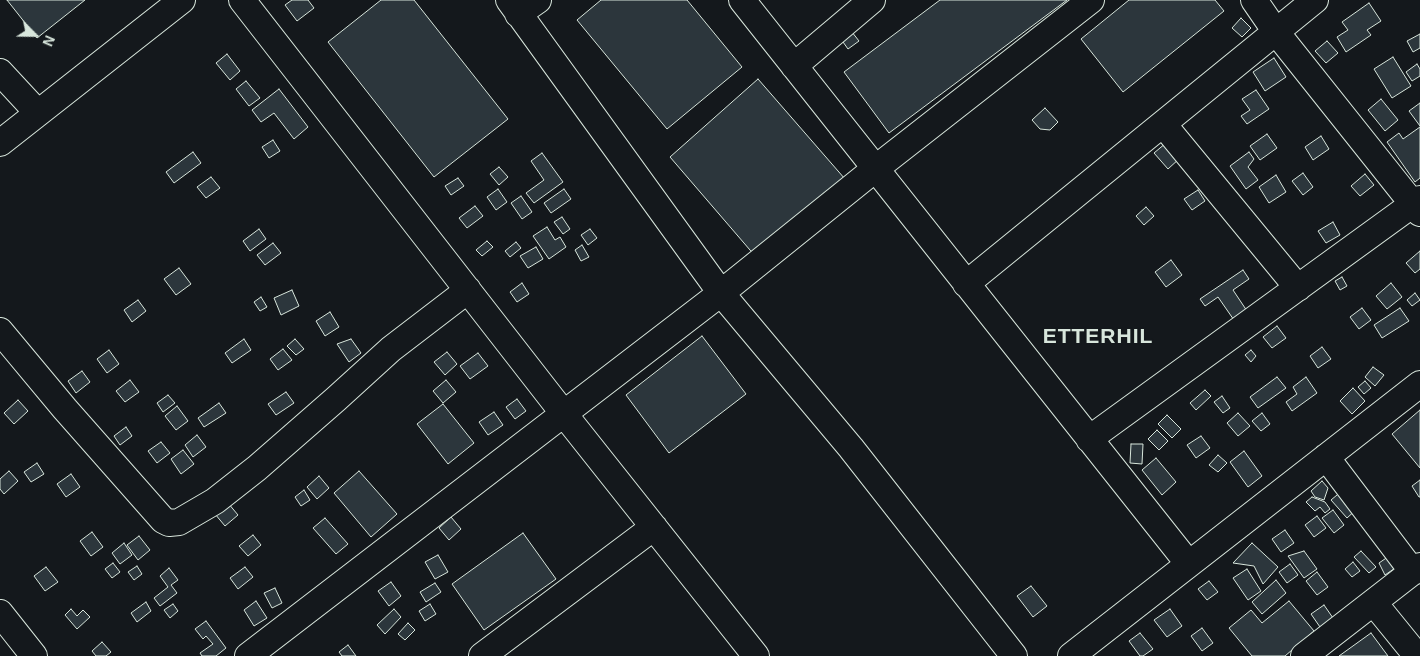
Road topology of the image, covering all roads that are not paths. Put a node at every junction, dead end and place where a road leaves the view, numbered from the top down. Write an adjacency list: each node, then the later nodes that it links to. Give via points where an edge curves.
1 (182, 0): 12 (street)
2 (242, 0): 19 (street)
3 (742, 0): 10 (street)
4 (872, 0): 10 (street)
5 (1091, 0): 15 (street)
6 (1254, 0): 9 (street)
7 (1315, 0): 9 (street)
8 (522, 5): 20 (street)
9 (1276, 32): 13 (street); 16 (street)
10 (794, 66): 15 (street)
11 (0, 72): 12 (street)
12 (38, 113): 14 (street)
13 (1163, 124): 17 (street); 18 (street)
14 (0, 143)
15 (875, 169): 17 (street); 20 (street)
16 (1418, 206): 18 (street)
17 (966, 284): 24 (street)
18 (1298, 288): 24 (street)
19 (468, 290): 21 (street, via 391,349 257,468 215,500 179,522 169,523 64,409); 23 (street)
20 (721, 293): 23 (street); 35 (street, via 851,448)
21 (0, 331)
22 (1420, 384): 25 (street)
23 (564, 414): 26 (street); 32 (street)
24 (1090, 440): 27 (street)
25 (1326, 457): 27 (street); 28 (street)
26 (654, 527): 33 (street); 34 (street)
27 (1188, 564): 36 (street)
28 (1416, 569): 29 (street)
29 (1374, 603): 37 (street); 38 (street)
30 (0, 613): 31 (street)
31 (34, 656)
32 (248, 656)
33 (482, 656)
34 (756, 656)
35 (1014, 656)
36 (1071, 656)
37 (1304, 656)
38 (1417, 656)

